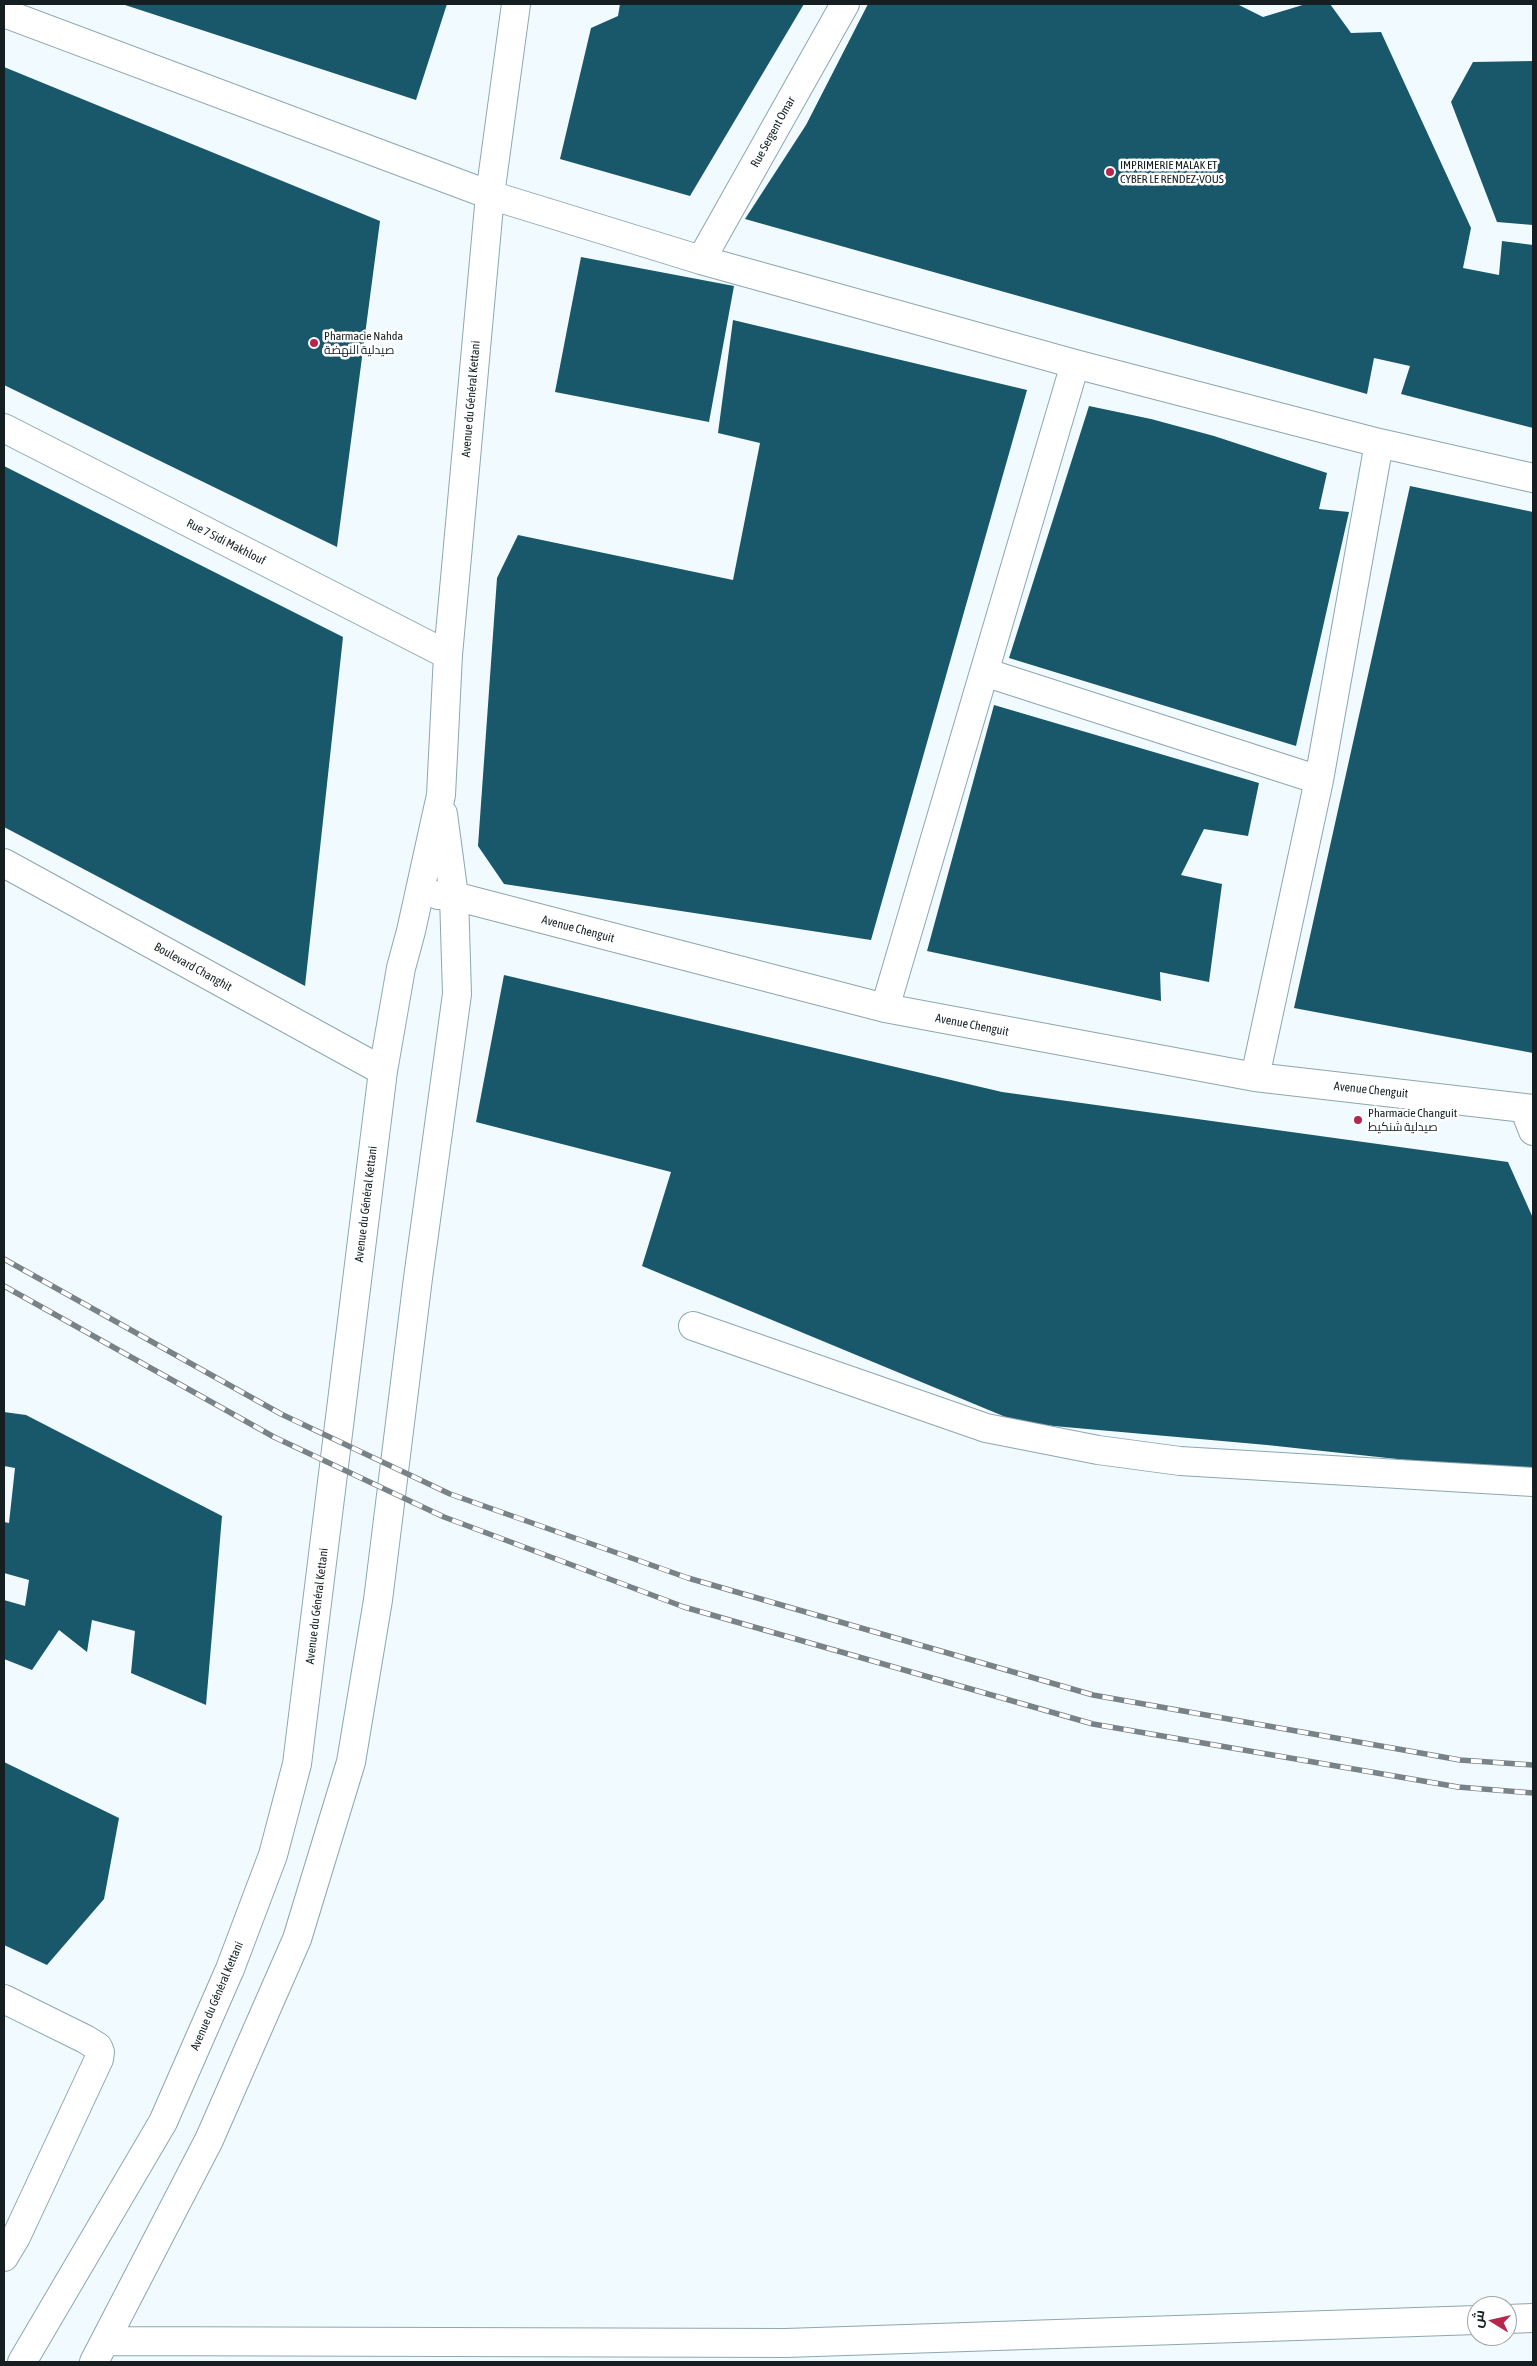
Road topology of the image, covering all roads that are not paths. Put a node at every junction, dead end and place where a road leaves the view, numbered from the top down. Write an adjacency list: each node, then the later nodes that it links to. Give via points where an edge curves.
1 (516, 4): 4 (street, Avenue du Général Kettani)
2 (845, 4): 5 (street, Rue Sergent Omar)
3 (4, 13): 4 (street)
4 (490, 195): 5 (street); 10 (street, Avenue du Général Kettani)
5 (701, 260): 6 (street)
6 (1075, 364): 8 (street); 11 (street)
7 (4, 428): 10 (street, Rue 7 Sidi Makhlouf)
8 (1378, 443): 9 (street); 12 (street)
9 (1533, 478)
10 (448, 655): 13 (street, Avenue du Général Kettani)
11 (984, 672): 12 (street); 17 (street)
12 (1319, 780): 19 (street)
13 (441, 795): 15 (street, Avenue du Général Kettani); 16 (street, Avenue du Général Kettani)
14 (4, 863): 18 (street, Boulevard Changhit)
15 (419, 894): 16 (street, Avenue Chenguit); 18 (street, Avenue du Général Kettani, via 401,968)
16 (454, 896): 17 (street, Avenue Chenguit); 28 (street, Avenue du Général Kettani, via 457,994 378,1600 351,1762 296,1939 209,2140)
17 (885, 1008): 19 (street, Avenue Chenguit)
18 (383, 1071): 29 (street, Avenue du Général Kettani, via 297,1764 273,1855 230,1969 163,2122)
19 (1255, 1077): 20 (street, Avenue Chenguit)
20 (1530, 1116)
21 (693, 1326): 22 (street, via 986,1428 1098,1450 1189,1461)
22 (1533, 1482)
23 (4, 1999): 24 (street, via 85,2039 100,2052)
24 (4, 2257)
25 (1533, 2318): 26 (street)
26 (1517, 2319)
27 (1467, 2320): 28 (street, via 786,2343)
28 (100, 2352)
29 (22, 2362)

